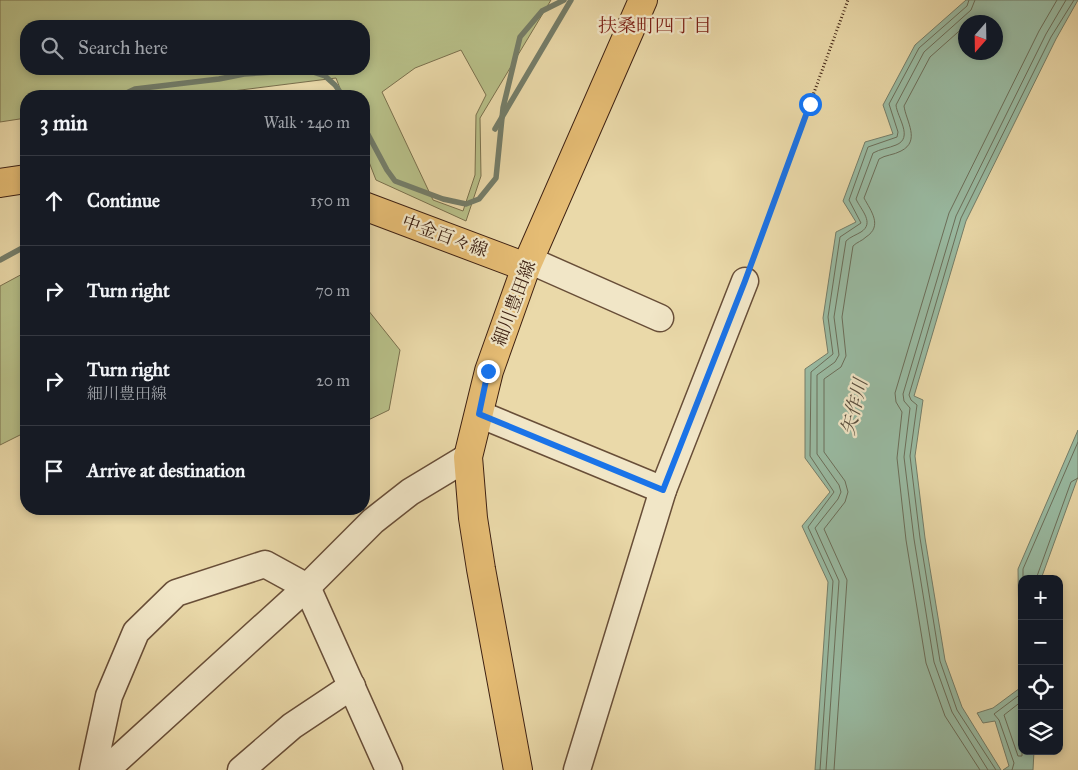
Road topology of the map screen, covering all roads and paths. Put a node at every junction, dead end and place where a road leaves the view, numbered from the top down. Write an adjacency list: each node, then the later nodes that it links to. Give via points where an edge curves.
1 (643, 0): 6 (main road, 細川豊田線)
2 (848, 0): 7 (path)
3 (20, 180): 4 (main road)
4 (0, 182)
5 (370, 208): 6 (main road, 中金百々線)
6 (528, 264): 8 (street); 9 (main road, 細川豊田線, via 488,371)
7 (745, 281): 11 (street)
8 (660, 318)
9 (479, 414): 10 (main road, 細川豊田線); 11 (street)
10 (468, 457): 12 (street, via 410,492 373,521); 18 (main road, 細川豊田線, via 479,552)
11 (663, 490): 19 (street)
12 (307, 587): 13 (street); 14 (street, via 265,564 176,593 136,632 109,696); 15 (street)
13 (352, 686): 16 (street, via 292,726); 17 (street)
14 (93, 770)
15 (106, 770)
16 (241, 770)
17 (389, 770)
18 (518, 770)
19 (577, 770)

